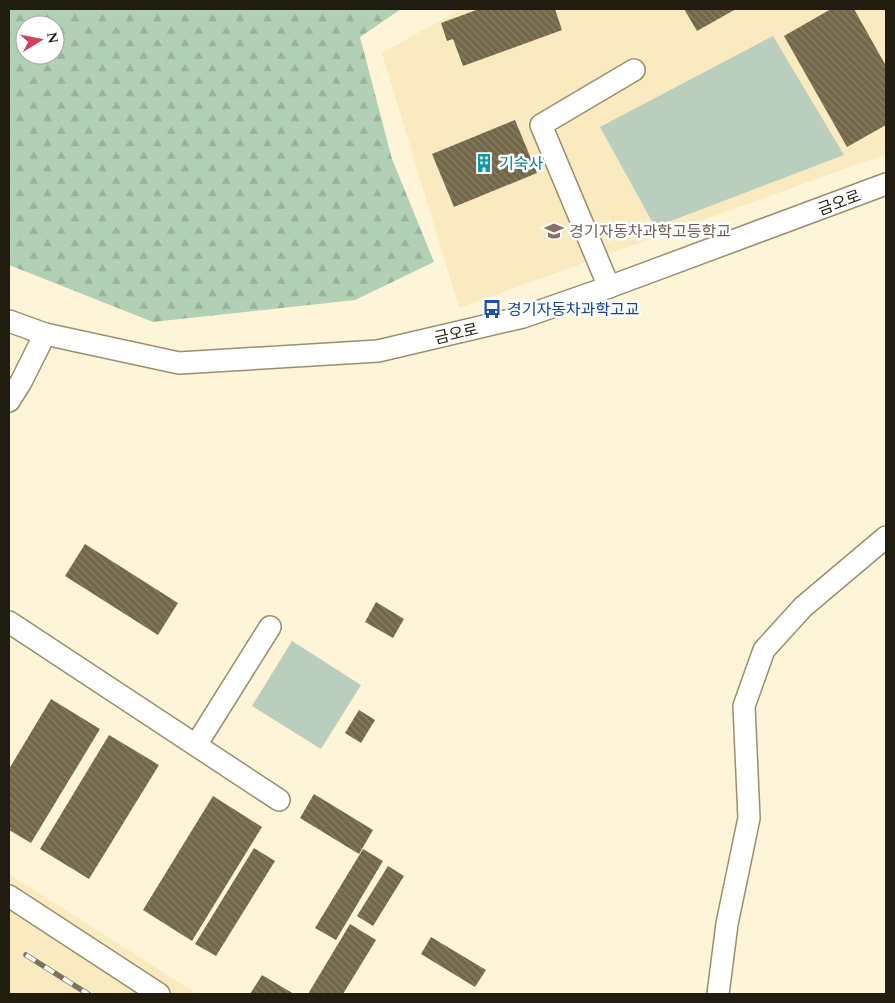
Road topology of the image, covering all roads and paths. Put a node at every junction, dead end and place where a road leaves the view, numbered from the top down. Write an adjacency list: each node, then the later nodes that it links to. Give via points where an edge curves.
1 (634, 70): 3 (street, via 540,125)
2 (886, 184): 3 (street, 금오로)
3 (610, 287): 5 (street, 금오로, via 523,317 378,352 179,363)
4 (9, 321): 5 (street, 금오로)
5 (45, 334): 6 (street)
6 (9, 401)
7 (886, 537): 14 (street, via 803,607 764,650 744,706 748,818 727,924)
8 (9, 622): 10 (street)
9 (270, 627): 10 (street)
10 (196, 745): 11 (street)
11 (279, 800)
12 (9, 896): 13 (street)
13 (159, 994)
14 (718, 994)

